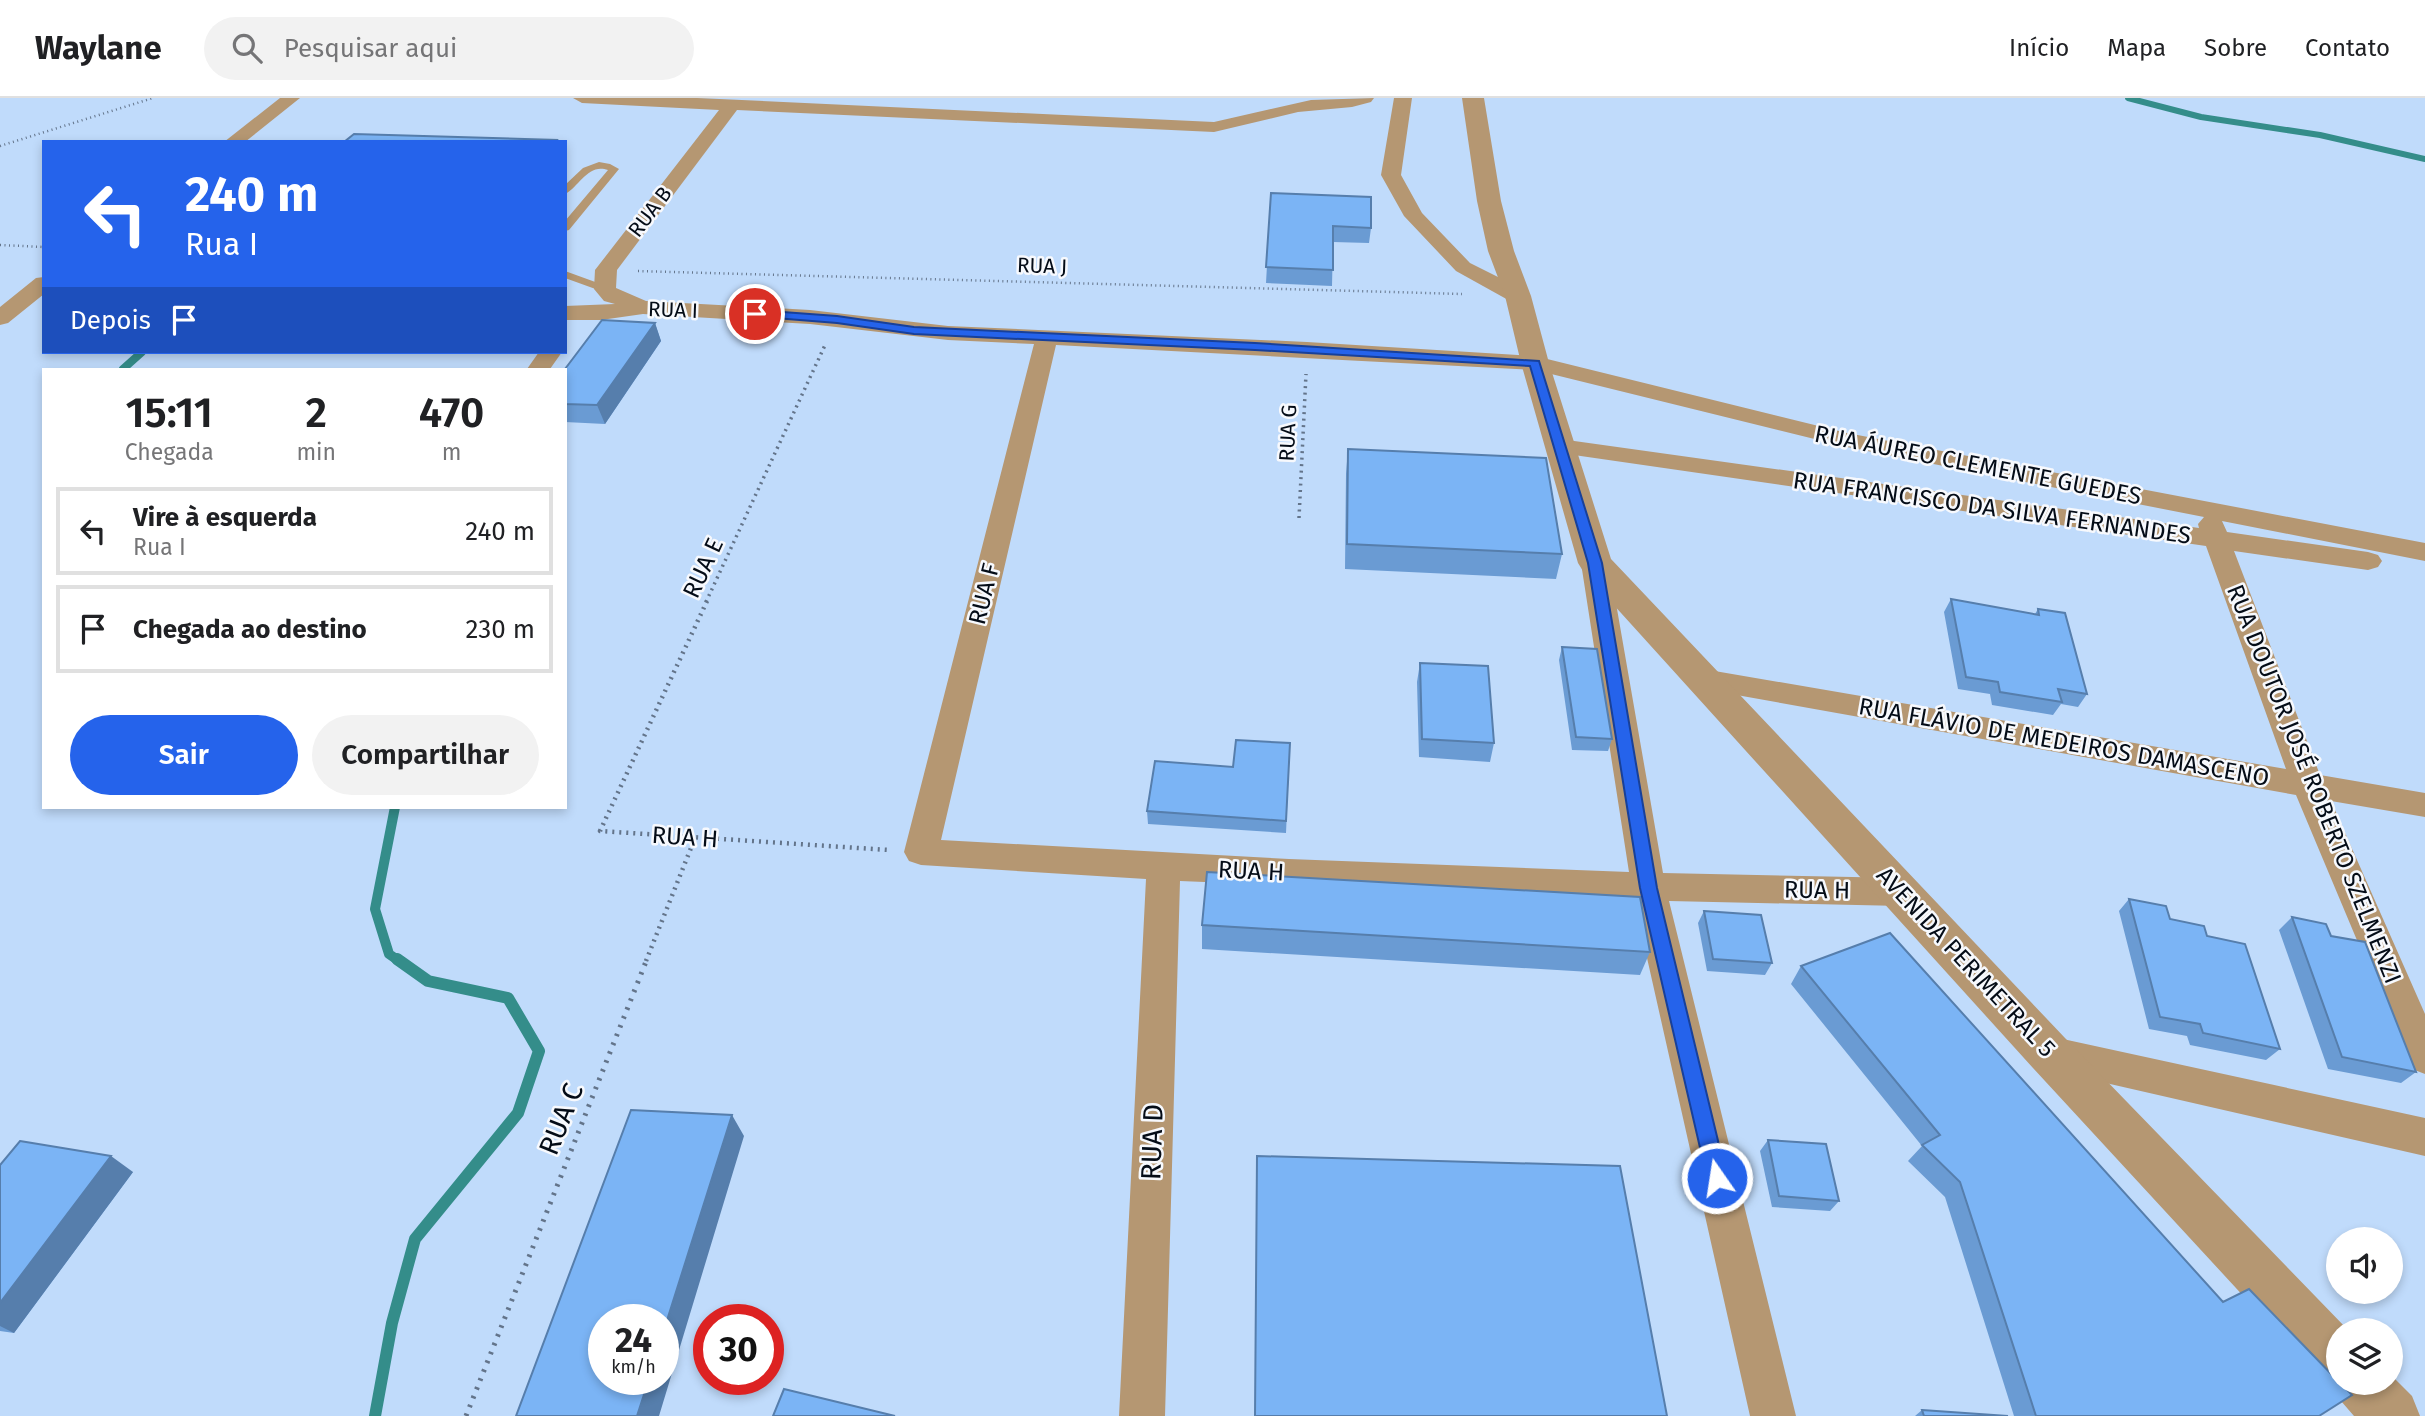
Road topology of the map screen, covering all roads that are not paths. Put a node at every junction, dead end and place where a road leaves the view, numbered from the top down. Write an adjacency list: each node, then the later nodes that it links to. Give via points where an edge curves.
1 (291, 98): 7 (street)
2 (582, 98): 6 (street)
3 (1365, 98): 6 (street, via 1309,105 1214,127)
4 (1403, 98): 12 (street, via 1391,175 1414,216 1462,267)
5 (1472, 98): 12 (street, via 1489,201)
6 (732, 104): 11 (street, RUA B)
7 (236, 140)
8 (567, 189): 9 (lane, via 587,168 614,169)
9 (567, 226)
10 (567, 274): 11 (lane)
11 (606, 279): 14 (street, via 612,296)
12 (1518, 296): 19 (street)
13 (35, 298): 16 (street)
14 (643, 307): 15 (street, RUA I); 17 (street, RUA I, via 837,320 914,331)
15 (573, 313)
16 (0, 318)
17 (1047, 336): 19 (street, RUA I); 30 (street, RUA F)
18 (549, 354): 20 (street)
19 (1535, 363): 21 (street); 22 (street, RUA ÁUREO CLEMENTE GUEDES, via 1847,440)
20 (539, 368)
21 (1560, 446): 23 (street, RUA FRANCISCO DA SILVA FERNANDES); 25 (street)
22 (2205, 509): 23 (street, RUA DOUTOR JOSÉ ROBERTO SZELMENZI); 24 (street, RUA ÁUREO CLEMENTE GUEDES)
23 (2217, 540): 26 (street, RUA FRANCISCO DA SILVA FERNANDES); 28 (street, RUA DOUTOR JOSÉ ROBERTO SZELMENZI)
24 (2425, 552)
25 (1595, 563): 27 (street, AVENIDA PERIMETRAL 5); 32 (street)
26 (2425, 569)
27 (1703, 679): 28 (street, RUA FLÁVIO DE MEDEIROS DAMASCENO); 33 (street, AVENIDA PERIMETRAL 5)
28 (2308, 784): 29 (street, RUA FLÁVIO DE MEDEIROS DAMASCENO); 35 (street, RUA DOUTOR JOSÉ ROBERTO SZELMENZI)
29 (2425, 804)
30 (921, 852): 31 (street, RUA H)
31 (1163, 867): 32 (street, RUA H); 39 (street, RUA D)
32 (1648, 888): 33 (street, RUA H); 40 (street)
33 (1902, 892): 34 (street, AVENIDA PERIMETRAL 5)
34 (2049, 1053): 36 (street); 37 (street, AVENIDA PERIMETRAL 5)
35 (2425, 1056)
36 (2425, 1137)
37 (2326, 1346)
38 (2372, 1395): 41 (street)
39 (1142, 1416)
40 (1773, 1416)
41 (2392, 1416)

